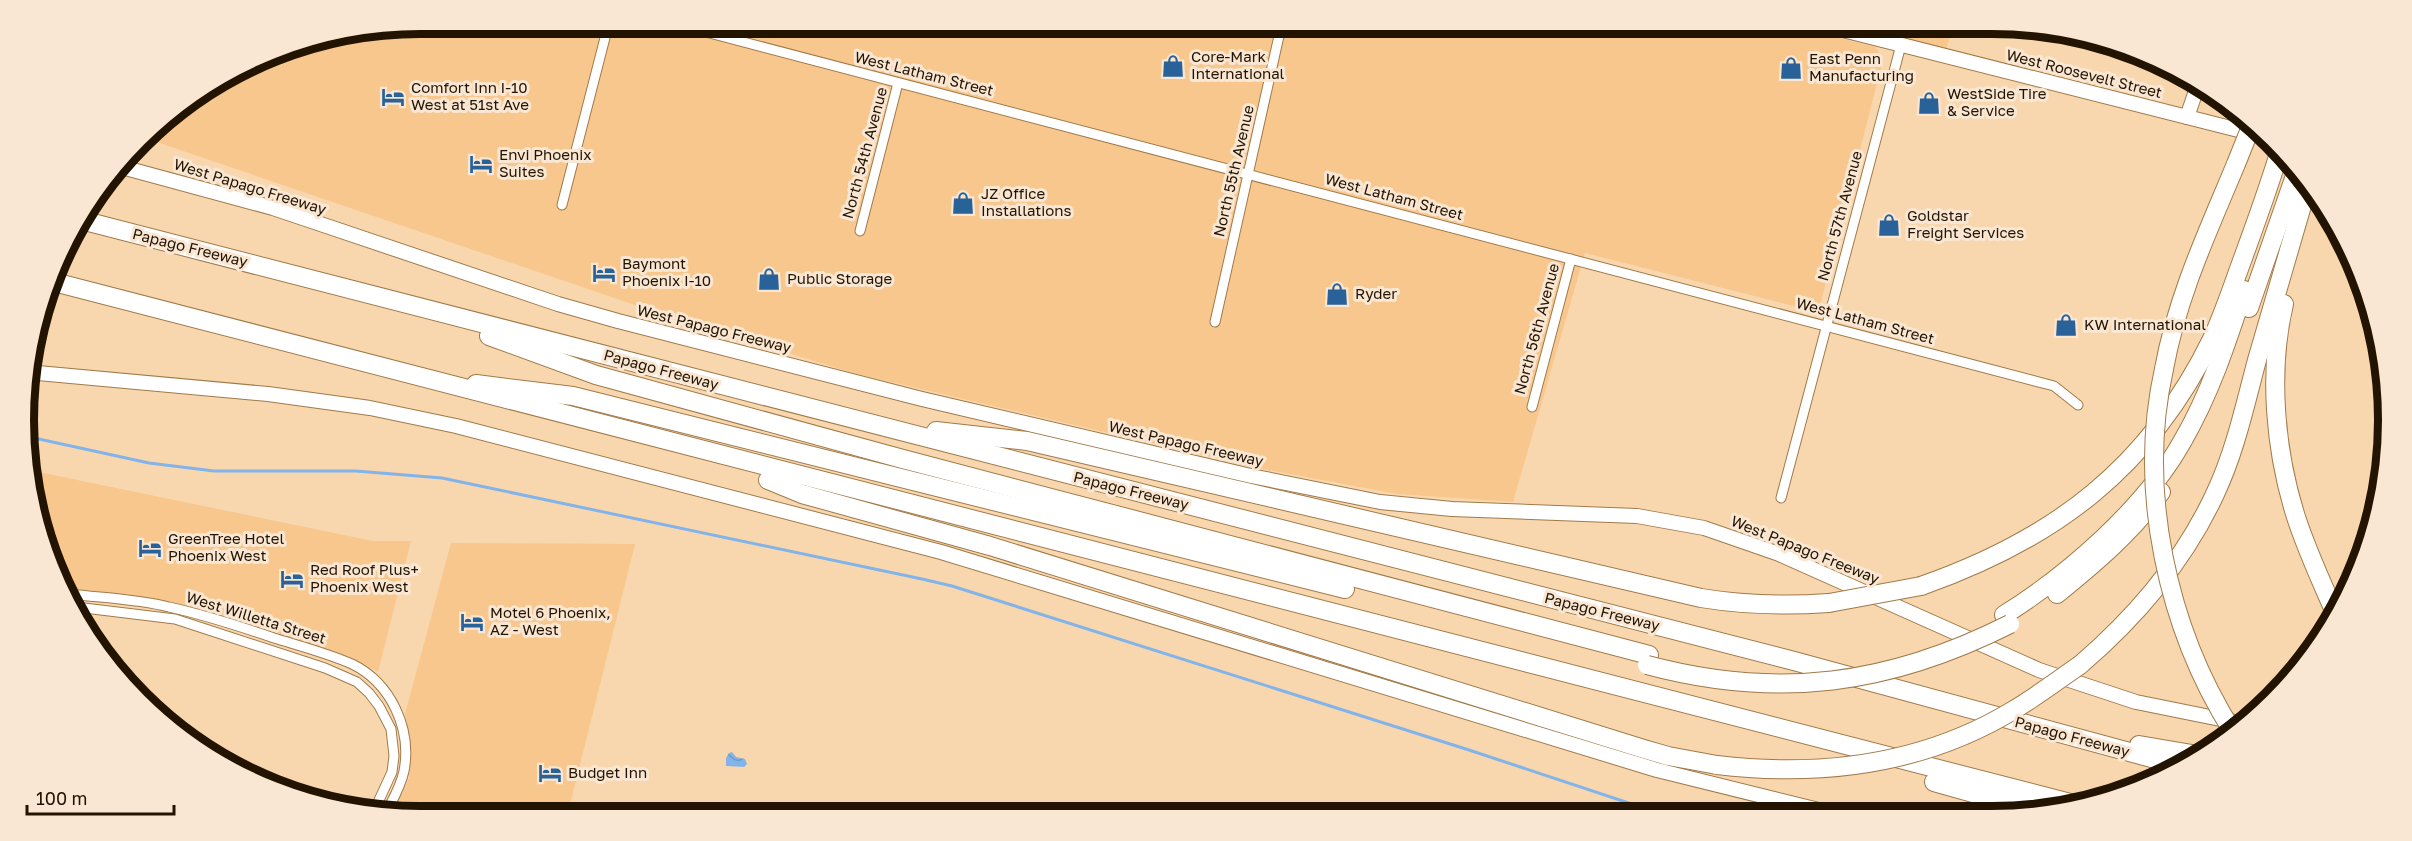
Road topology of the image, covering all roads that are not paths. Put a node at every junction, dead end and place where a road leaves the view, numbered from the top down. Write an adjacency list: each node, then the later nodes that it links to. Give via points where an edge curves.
1 (606, 34): 14 (street)
2 (713, 34): 6 (street, West Latham Street)
3 (1279, 34): 12 (street, North 55th Avenue)
4 (1858, 34): 5 (main road, West Roosevelt Street)
5 (1901, 45): 8 (main road, West Roosevelt Street); 22 (street, North 57th Avenue)
6 (898, 83): 12 (street, West Latham Street); 17 (street, North 54th Avenue)
7 (2195, 93): 8 (main road)
8 (2187, 117): 9 (main road, West Roosevelt Street)
9 (2249, 133)
10 (2249, 133): 36 (highway, bridge, via 2186,286 2169,341 2156,427 2155,483 2167,569 2197,664)
11 (128, 169): 35 (main road, West Papago Freeway, via 273,208 618,321 922,399 1239,473 1380,502 1452,509 1636,516 1704,528 1779,554 2039,670 2136,702)
12 (1249, 175): 18 (street, West Latham Street); 21 (street, North 55th Avenue)
13 (2291, 177): 27 (highway, bridge, via 2184,390 2139,449 2088,498 2055,522 1969,569 1922,586 1829,603 1771,605 1701,597 1027,441); 28 (highway, bridge, via 2245,407 2216,493 2194,534 2157,587 2116,633 2080,665 2012,711 1936,746 1871,764 1787,771 1676,758 990,546 802,494); 33 (highway, via 2222,357 2182,443 2149,488 2099,540 2007,619 1890,660 1811,672 1715,669)
14 (562, 205)
15 (2313, 207): 31 (highway, via 2283,310 2276,373 2280,438 2291,498)
16 (89, 222): 20 (highway, Papago Freeway)
17 (860, 231)
18 (1571, 259): 22 (street, West Latham Street); 26 (street, North 56th Avenue)
19 (60, 284): 24 (highway)
20 (380, 297): 27 (highway, Papago Freeway); 33 (highway, via 608,378)
21 (1215, 322)
22 (1826, 326): 25 (street, West Latham Street, via 2054,386); 29 (street, North 57th Avenue)
23 (38, 373): 43 (main road, via 278,395 456,426 941,552 1657,770)
24 (406, 375): 28 (highway); 33 (highway, via 573,396)
25 (2078, 405)
26 (1532, 407)
27 (871, 424): 37 (highway, Papago Freeway, via 1794,661)
28 (714, 457): 34 (highway)
29 (1781, 498)
30 (76, 595): 42 (street, West Willetta Street, via 180,609 352,665 381,687 402,726 406,744 404,770)
31 (2331, 604)
32 (84, 609): 41 (street, West Willetta Street, via 175,619 357,682 369,693 391,729 392,772)
33 (1648, 660)
34 (1633, 694): 40 (highway); 44 (highway)
35 (2233, 722)
36 (2229, 725)
37 (2066, 735): 38 (highway); 39 (highway, Papago Freeway)
38 (2188, 752)
39 (2170, 763)
40 (2059, 800)
41 (377, 804)
42 (390, 805)
43 (1803, 806)
44 (2019, 806)

